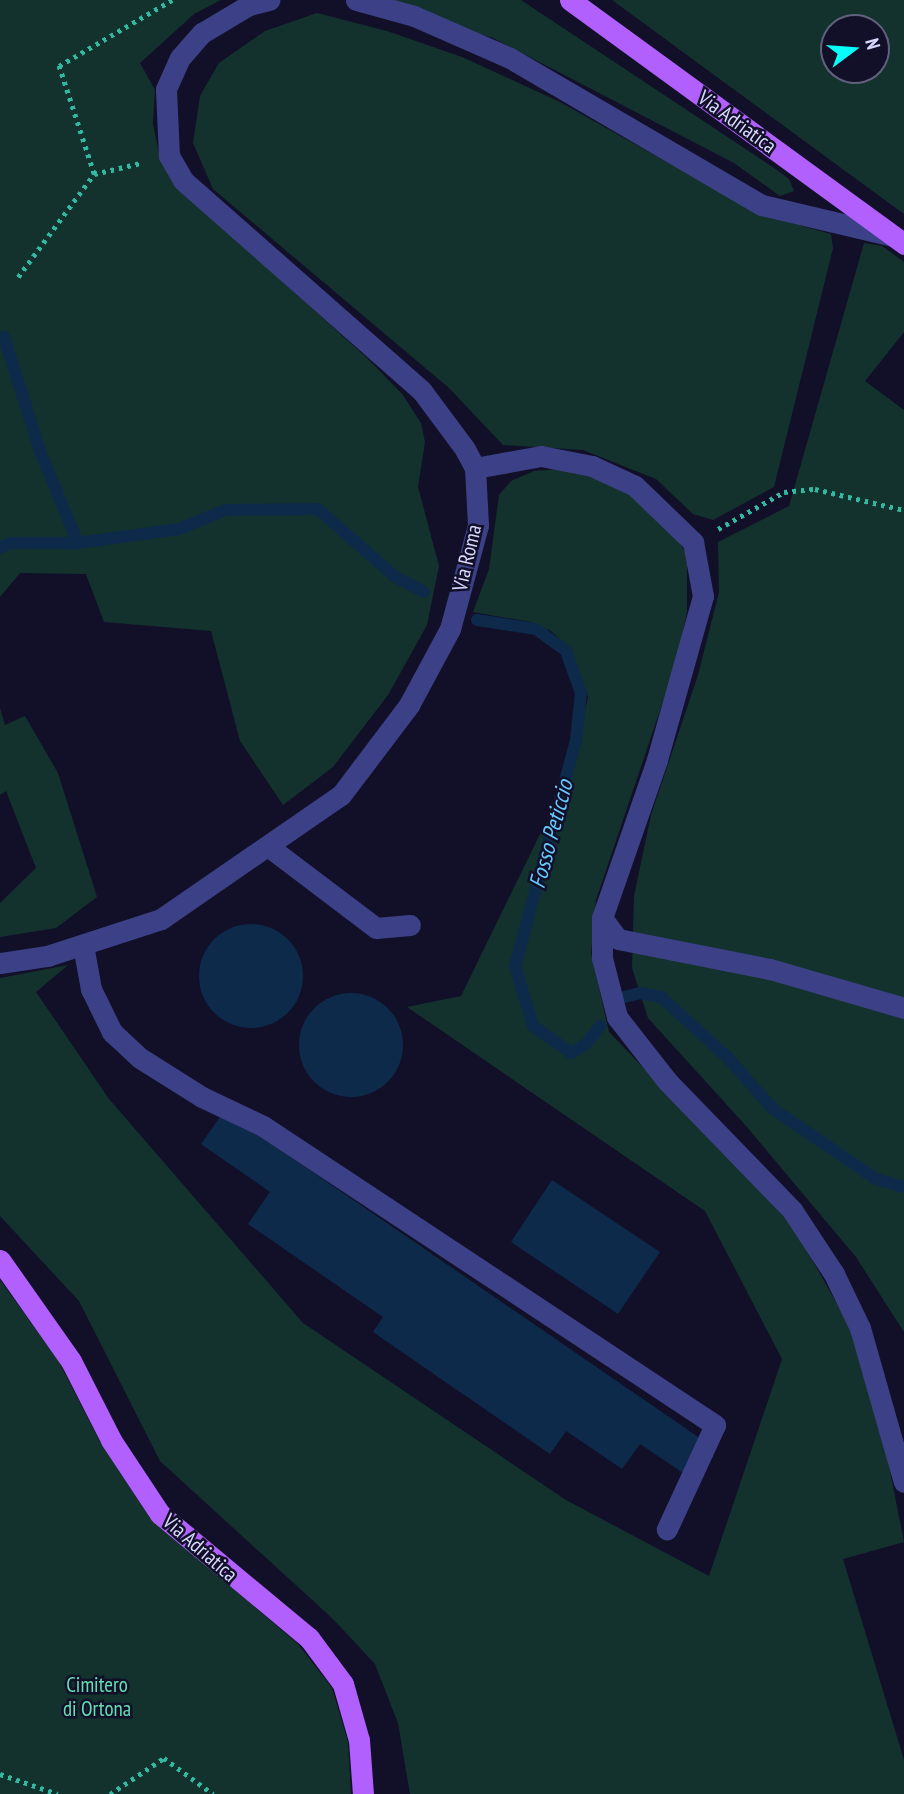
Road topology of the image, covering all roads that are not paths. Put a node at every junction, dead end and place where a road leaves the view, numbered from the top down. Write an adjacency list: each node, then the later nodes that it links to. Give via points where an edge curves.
1 (269, 0): 5 (street, via 249,5 202,33 180,58 166,89 169,156 183,180 422,391)
2 (356, 0): 4 (street, via 414,16 510,58 762,205)
3 (570, 0): 4 (main road, Via Adriatica)
4 (898, 240)
5 (475, 468): 6 (street, Via Roma, via 478,525 450,629 409,705 341,794); 7 (street, via 541,456 592,466 635,486 692,542 703,596 657,760)
6 (269, 847): 8 (street, via 376,928); 9 (street, Via Roma, via 161,919)
7 (602, 918): 11 (street, via 618,939 770,969); 13 (street, via 602,958 617,1017 667,1081 792,1210 834,1274 860,1328)
8 (410, 925)
9 (83, 945): 10 (street, Via Roma); 14 (street, via 91,989 112,1032 140,1058 202,1097 263,1126 715,1425)
10 (0, 963)
11 (904, 1008)
12 (0, 1260): 15 (main road, Via Adriatica, via 71,1361 111,1440 160,1514 309,1638 343,1684 359,1740)
13 (904, 1482)
14 (667, 1529)
15 (363, 1794)

